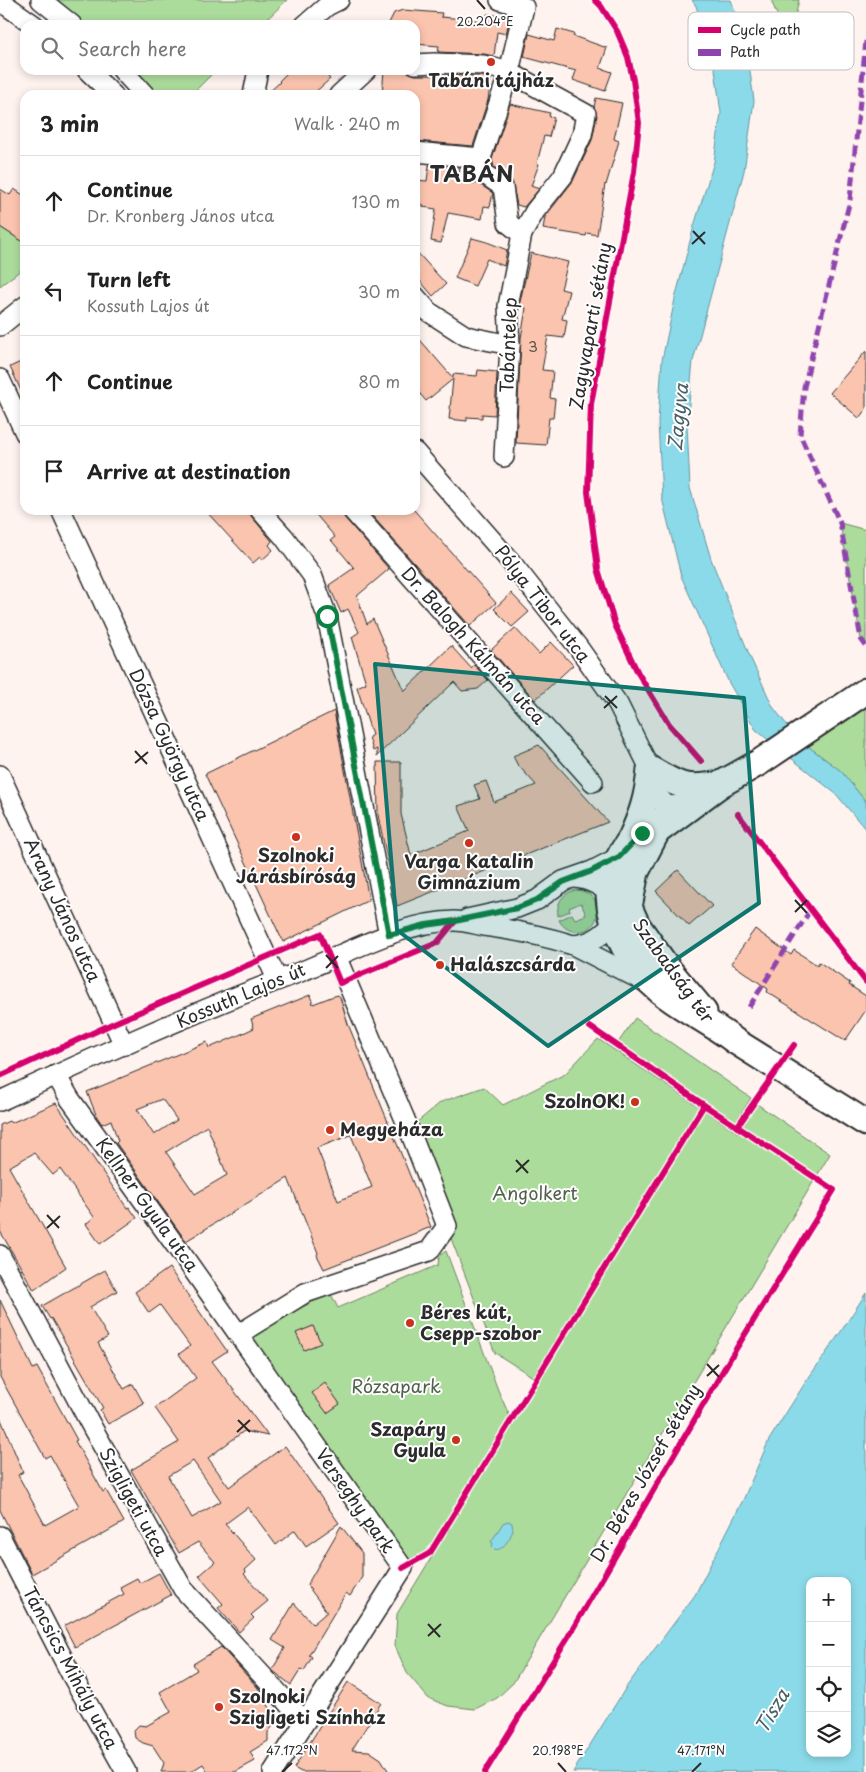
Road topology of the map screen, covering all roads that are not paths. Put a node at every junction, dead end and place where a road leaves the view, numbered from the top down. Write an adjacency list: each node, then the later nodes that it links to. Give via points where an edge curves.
1 (41, 0): 6 (street)
2 (339, 0): 7 (street)
3 (500, 0): 9 (street, via 524,6)
4 (0, 1): 5 (street)
5 (27, 20)
6 (66, 20)
7 (310, 20)
8 (420, 63): 9 (street, Tabántelep, via 483,65)
9 (509, 72): 19 (street); 20 (street, Tabántelep, via 586,114 582,135 563,176)
10 (91, 75): 14 (street)
11 (126, 75): 15 (street)
12 (257, 75): 16 (street)
13 (361, 75): 17 (street)
14 (108, 90)
15 (140, 90)
16 (254, 90)
17 (344, 90)
18 (420, 152): 19 (street)
19 (481, 158): 20 (street, via 483,173 503,187 508,223)
20 (522, 234): 24 (street, Tabántelep, via 508,306)
21 (420, 302): 24 (street, via 429,312 466,336)
22 (20, 310): 23 (street)
23 (0, 326)
24 (510, 345): 27 (street, Tabántelep)
25 (0, 378): 26 (street)
26 (20, 422)
27 (504, 457)
28 (420, 458): 33 (street, Pólya Tibor utca, via 511,562 578,647 618,704)
29 (62, 515): 45 (street, Dózsa György utca)
30 (264, 515): 42 (street, via 312,575 327,616)
31 (356, 515): 35 (street, Dr. Balogh Kálmán utca)
32 (866, 692): 36 (main road)
33 (650, 769): 36 (main road, via 682,786 695,788); 37 (street, Pólya Tibor utca, via 666,792); 38 (main road, via 643,810)
34 (0, 775): 48 (street, Arany János utca)
35 (593, 782)
36 (721, 784): 37 (main road, via 699,800)
37 (663, 818): 38 (main road, via 642,833); 40 (main road, Szabadság tér)
38 (619, 857): 39 (street); 40 (main road)
39 (574, 878): 40 (street, via 596,883); 41 (street, via 517,908)
40 (617, 908): 43 (street, via 594,941); 46 (main road, Szabadság tér, via 624,950); 47 (main road, Szabadság tér, via 637,925 669,970)
41 (455, 921): 42 (street, Kossuth Lajos út); 43 (street, Kossuth Lajos út, via 517,931)
42 (389, 935): 44 (street, Kossuth Lajos út)
43 (573, 945): 46 (street, Kossuth Lajos út)
44 (336, 956): 45 (street, Kossuth Lajos út); 53 (street, via 447,1226 429,1252 305,1293)
45 (277, 979): 48 (street, Kossuth Lajos út)
46 (658, 989): 47 (main road, Szabadság tér, via 682,1008)
47 (717, 1027): 51 (main road)
48 (124, 1045): 49 (street, Kossuth Lajos út)
49 (56, 1075): 50 (street, Kossuth Lajos út); 53 (street, Kellner Gyula utca)
50 (0, 1101)
51 (861, 1120)
52 (0, 1255): 55 (street, Szigligeti utca, via 183,1589)
53 (238, 1334): 55 (street, Verseghy park, via 402,1568)
54 (0, 1536): 56 (street, Táncsics Mihály utca)
55 (304, 1721): 57 (street)
56 (126, 1772)
57 (273, 1772)

